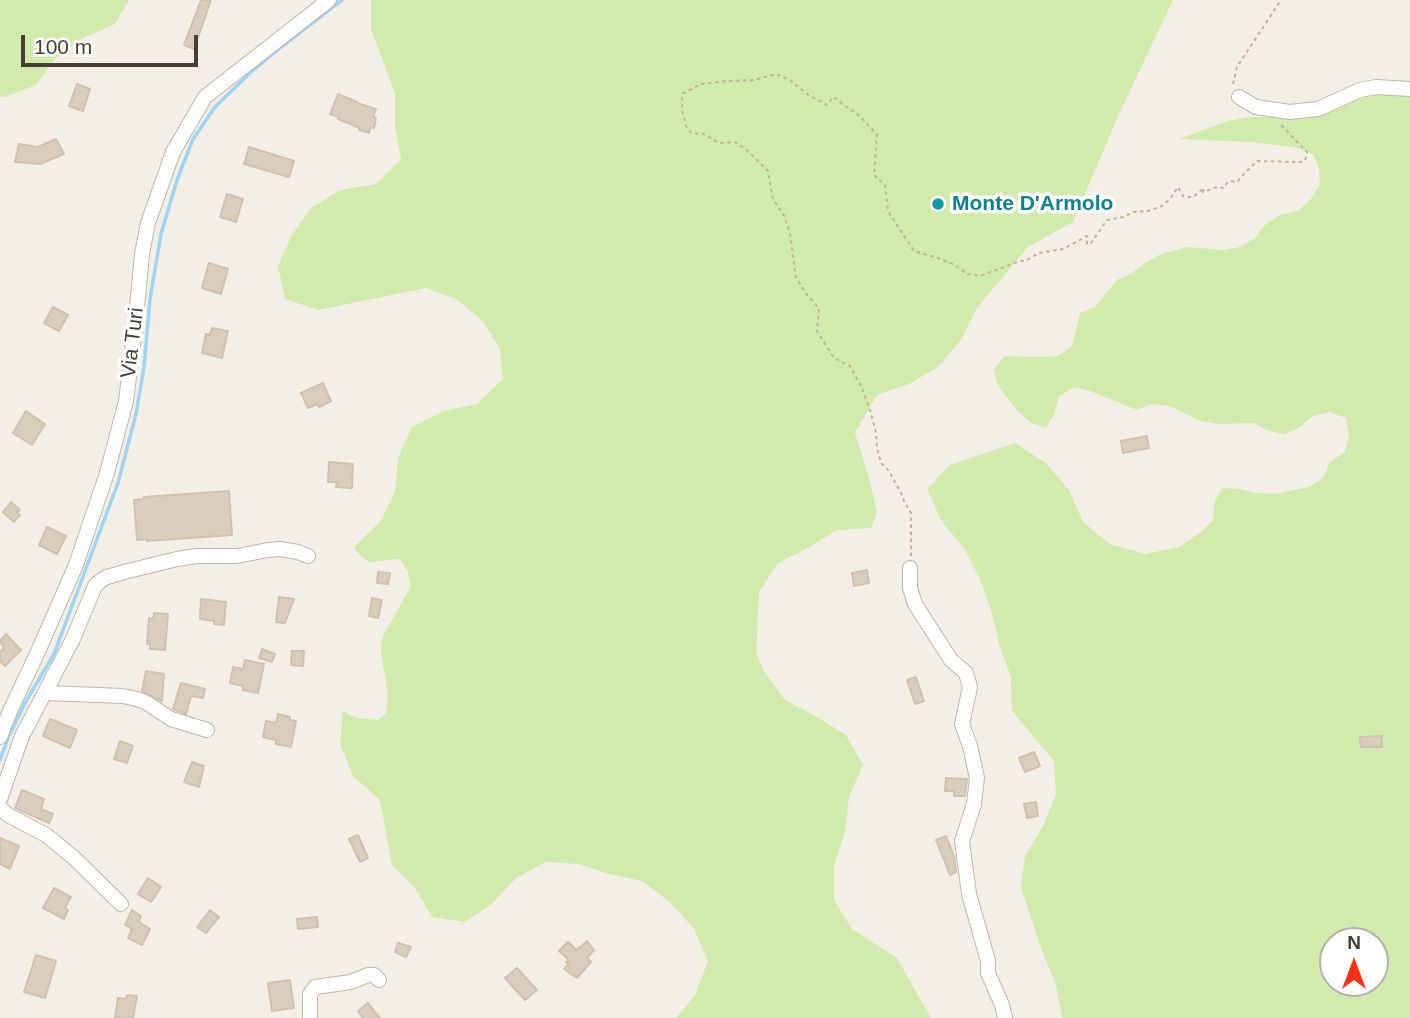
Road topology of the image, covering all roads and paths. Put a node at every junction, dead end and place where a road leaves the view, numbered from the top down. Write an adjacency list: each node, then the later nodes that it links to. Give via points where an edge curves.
1 (329, 0): 10 (street, Via Turi, via 205,97 173,152 148,223 125,401 107,473 76,565)
2 (1281, 0): 4 (path, via 1237,67 1233,86)
3 (1410, 89): 4 (street, via 1360,90 1318,109 1290,112 1256,107)
4 (1239, 97)
5 (1278, 122): 7 (path, via 1307,152 1306,161 1257,161 1237,182 1203,192 1204,188 1193,197 1183,196 1178,187 1162,206 1107,220 1091,243 1087,244 1087,236 1063,249 1039,253 980,276 914,251 888,211 884,185 874,176 877,135 833,97 827,105 776,74 701,84 682,94 682,110 691,134 704,134 719,143 735,142 768,171 773,199 790,234 796,278 819,308 817,331 834,358 850,366 862,388 872,413 881,463 911,513)
6 (308, 556): 8 (street, via 280,549 197,556 107,577 95,586)
7 (910, 568): 16 (street, via 915,604 951,660 966,673 970,687 962,724 977,778 962,841 988,973)
8 (46, 693): 9 (street, via 137,699 171,719); 11 (street)
9 (207, 730)
10 (0, 737)
11 (1, 789)
12 (0, 808): 13 (street, via 46,835)
13 (121, 904)
14 (379, 980): 15 (street, via 368,975 315,987 310,994)
15 (310, 1018)
16 (1005, 1018)

